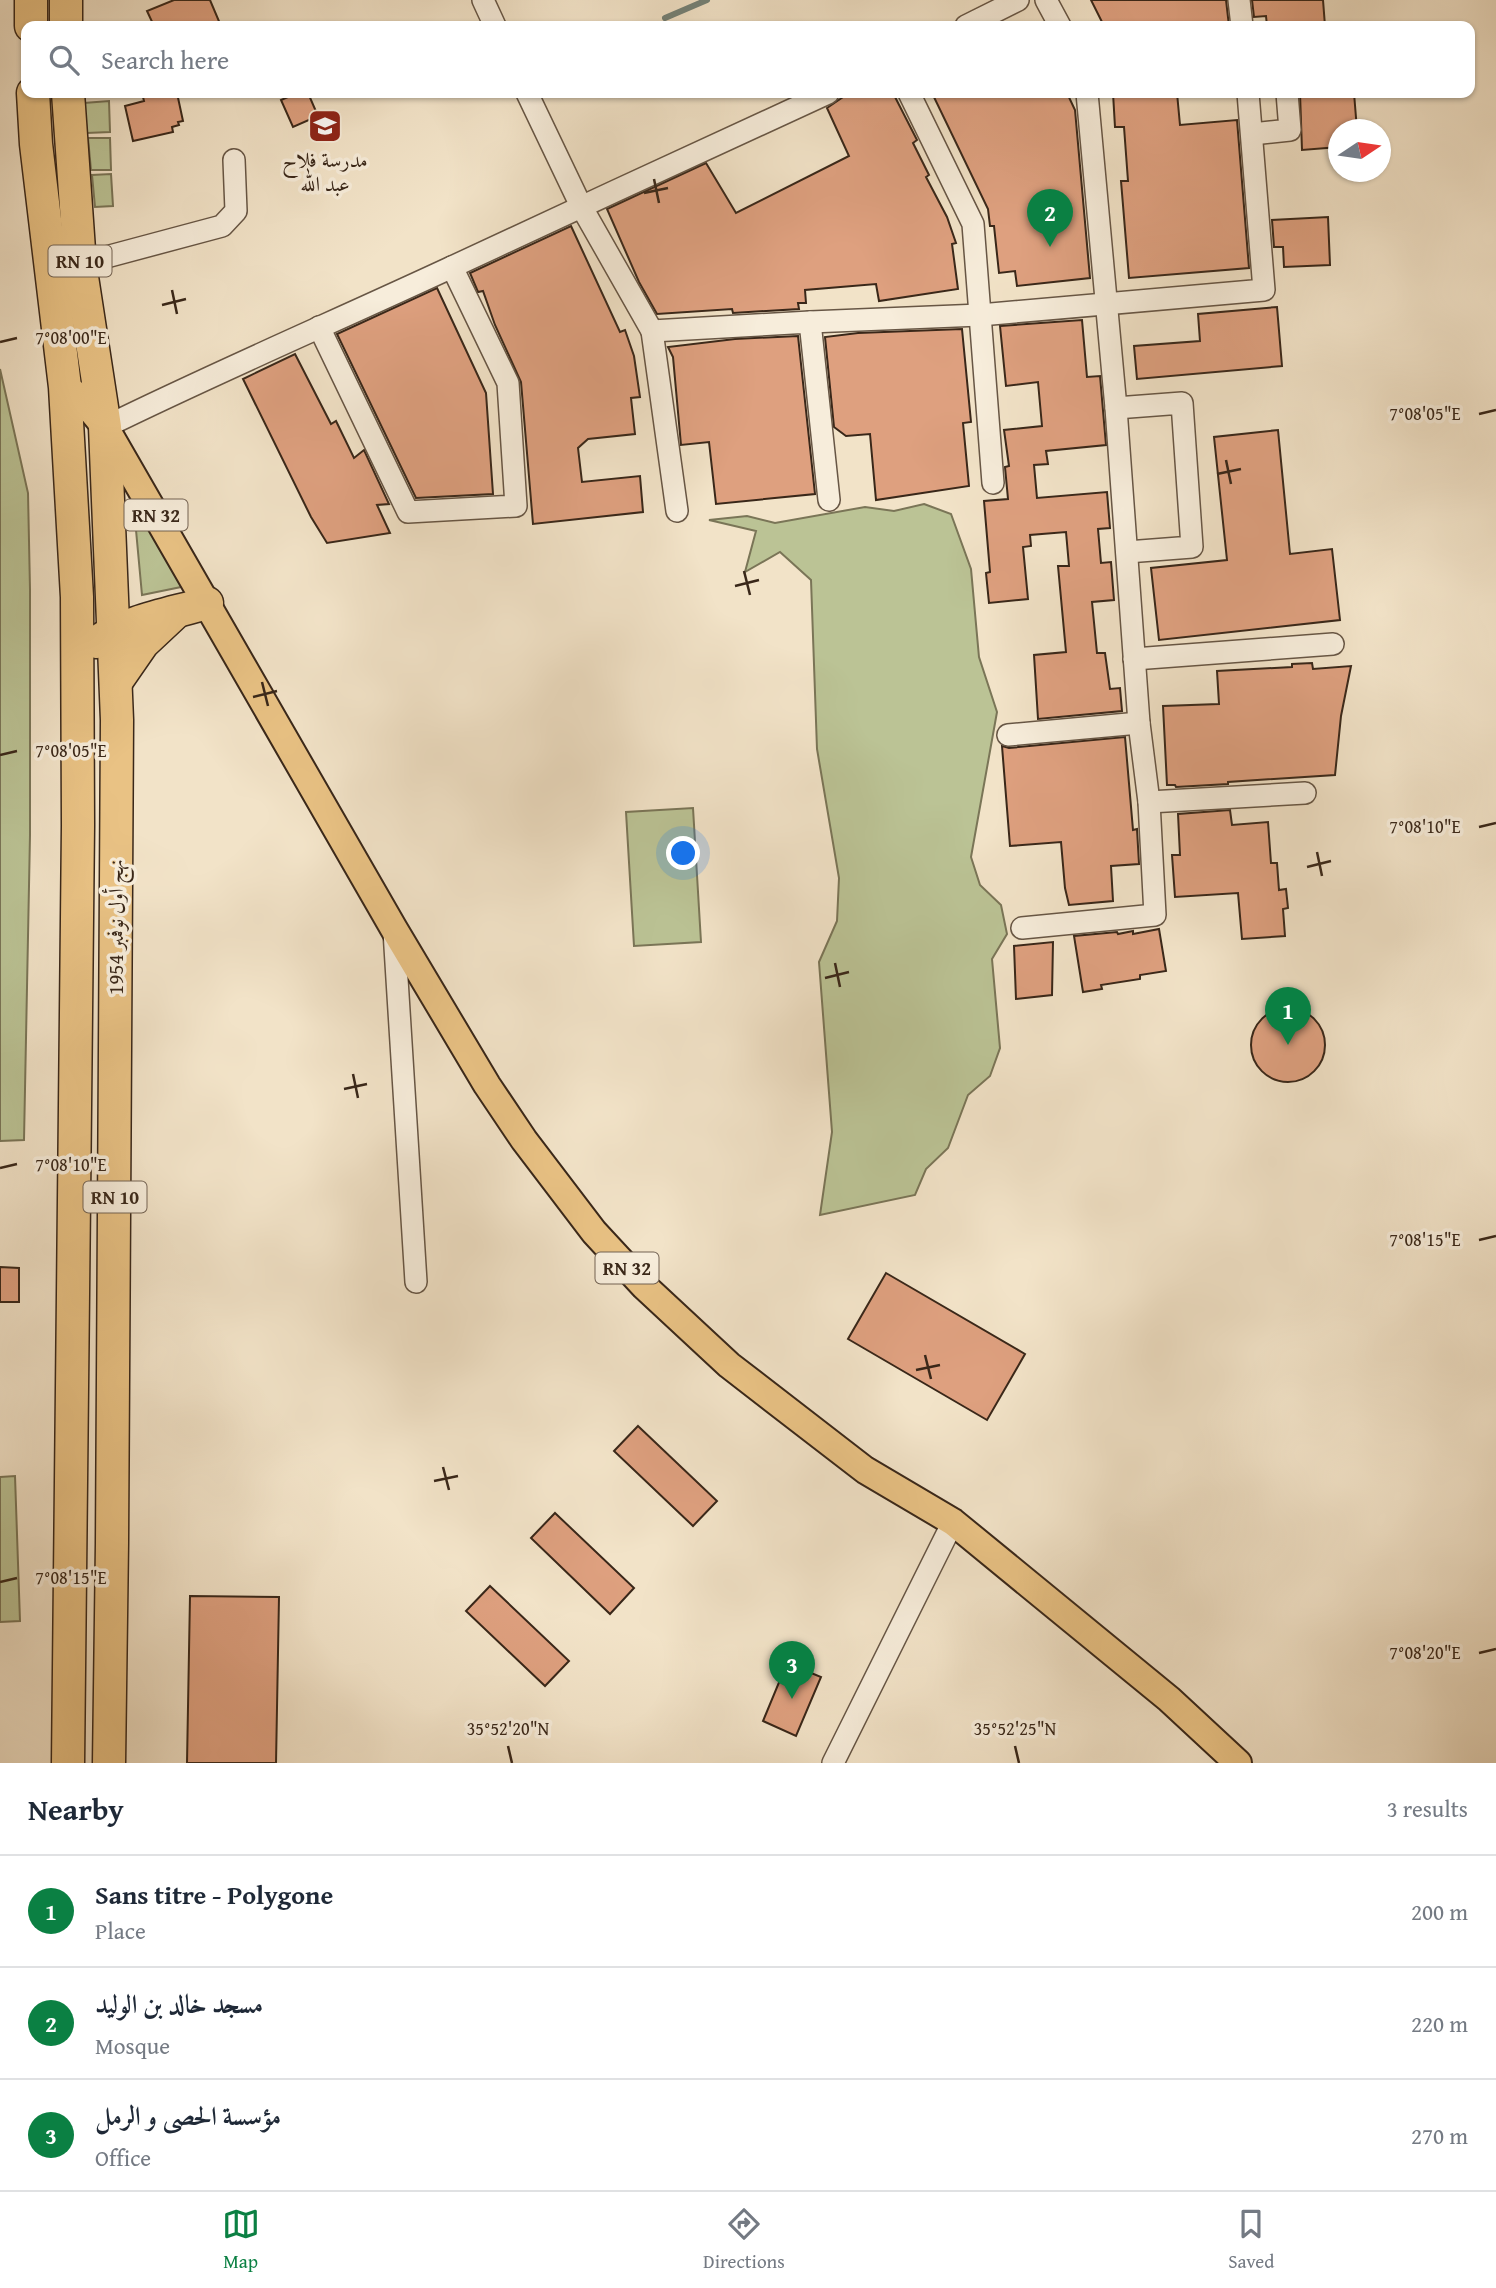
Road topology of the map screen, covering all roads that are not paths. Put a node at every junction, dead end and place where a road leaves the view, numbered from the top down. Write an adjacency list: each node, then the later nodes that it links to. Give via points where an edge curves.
1 (31, 0): 7 (highway)
2 (66, 0): 8 (highway)
3 (483, 0): 9 (street)
4 (1018, 0): 10 (street)
5 (1046, 0): 11 (street)
6 (1239, 0): 12 (street)
7 (31, 21)
8 (66, 21)
9 (493, 21)
10 (976, 21)
11 (1057, 21)
12 (1241, 21)
13 (33, 98): 31 (highway, نهج أول نوفمبر 1954 / RN 10)
14 (68, 98): 24 (highway, نهج أول نوفمبر 1954 / RN 10)
15 (529, 98): 23 (street)
16 (817, 98): 23 (street)
17 (911, 98): 27 (street, via 973,224)
18 (1087, 98): 26 (street)
19 (1248, 98): 21 (street)
20 (1287, 98): 21 (street, via 1290,130)
21 (1252, 134): 26 (street, via 1264,290)
22 (234, 160): 24 (street, via 236,211 222,226)
23 (581, 206): 25 (street); 30 (street)
24 (80, 264): 33 (highway, نهج أول نوفمبر 1954 / RN 10)
25 (452, 267): 29 (street); 29 (street, via 508,383 516,506 408,512)
26 (1107, 304): 27 (street); 32 (street)
27 (980, 315): 28 (street); 34 (street)
28 (810, 322): 30 (street); 35 (street)
29 (319, 327): 33 (street)
30 (652, 331): 36 (street)
31 (65, 387): 33 (main road, RN 32, via 81,398); 42 (highway, نهج أول نوفمبر 1954 / RN 10, via 75,539)
32 (1116, 408): 37 (street); 37 (street, via 1182,403 1192,547)
33 (105, 427): 38 (main road, RN 32); 39 (highway, نهج أول نوفمبر 1954 / RN 10)
34 (993, 483)
35 (829, 500)
36 (677, 511)
37 (1127, 552): 41 (street)
38 (192, 607): 39 (highway); 43 (highway, via 143,643); 49 (main road, RN 32)
39 (114, 632): 42 (highway); 43 (highway, نهج أول نوفمبر 1954 / RN 10)
40 (1332, 644): 41 (street)
41 (1134, 659): 44 (street)
42 (76, 662): 52 (highway, نهج أول نوفمبر 1954 / RN 10)
43 (116, 682): 53 (highway, نهج أول نوفمبر 1954 / RN 10)
44 (1139, 723): 45 (street); 47 (street)
45 (1009, 735)
46 (1306, 793): 47 (street)
47 (1149, 802): 48 (street, via 1155,915)
48 (1022, 928)
49 (394, 929): 50 (street); 51 (main road, RN 32, via 524,1140 594,1232 644,1286 729,1365 864,1470)
50 (416, 1282)
51 (953, 1522): 54 (street); 55 (main road, RN 32, via 1169,1699)
52 (68, 1763)
53 (109, 1763)
54 (832, 1763)
55 (1238, 1763)

